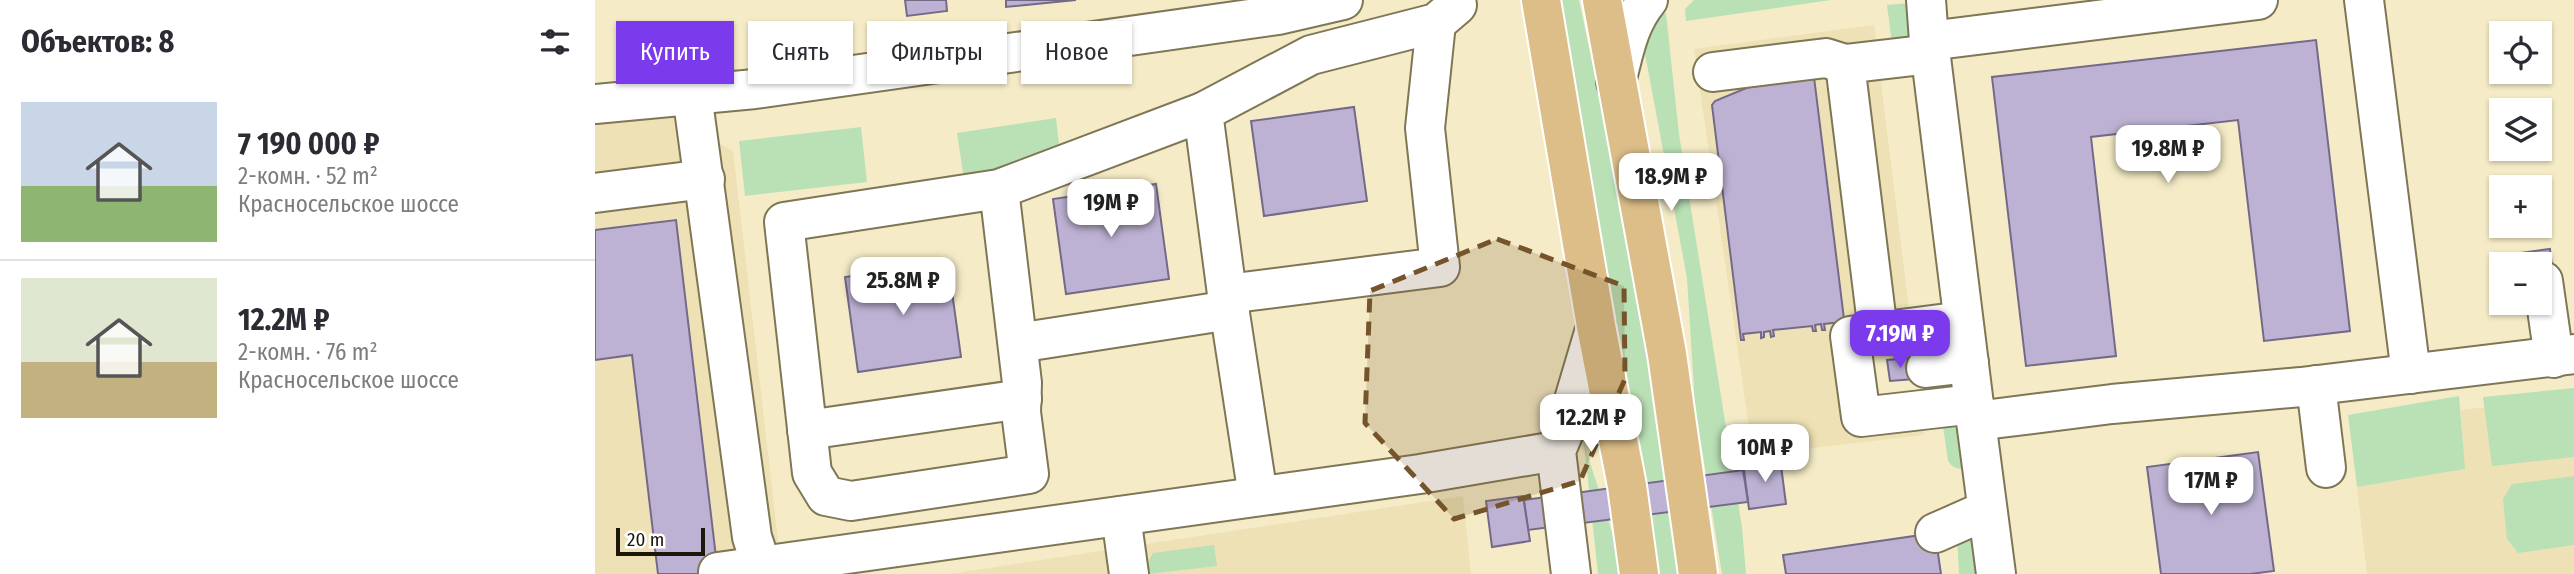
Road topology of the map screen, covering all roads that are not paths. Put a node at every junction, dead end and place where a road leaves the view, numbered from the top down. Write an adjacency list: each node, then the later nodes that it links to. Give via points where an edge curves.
1 (1343, 0): 12 (street, via 1278,15)
2 (1541, 0): 21 (main road)
3 (1602, 0): 11 (main road)
4 (1648, 0): 11 (street, via 1630,29)
5 (1926, 0): 8 (street)
6 (2258, 0): 8 (street)
7 (2364, 0): 27 (street)
8 (1930, 48): 9 (street); 20 (street)
9 (1845, 65): 10 (street, via 1826,58); 22 (street)
10 (1713, 72)
11 (1616, 82): 43 (main road, via 1667,354)
12 (692, 94): 13 (street); 15 (street)
13 (595, 104)
14 (1203, 112): 16 (street); 18 (street); 18 (street, via 1311,55 1446,14 1425,128 1440,267)
15 (705, 179): 17 (street); 38 (street, via 752,537)
16 (999, 189): 23 (street); 31 (street, via 784,222)
17 (595, 193)
18 (1229, 302): 23 (street); 34 (street)
19 (2552, 313): 24 (street)
20 (1963, 321): 22 (street); 25 (street)
21 (1596, 326): 32 (street); 42 (main road)
22 (1878, 332): 30 (street, via 1850,336 1861,417)
23 (1018, 343): 29 (street)
24 (2564, 356): 27 (street)
25 (1969, 363): 26 (street); 30 (street)
26 (1926, 368)
27 (2411, 374): 28 (street)
28 (2315, 385): 30 (street); 33 (street)
29 (1022, 399): 31 (street); 31 (street, via 1029,474 851,501 826,496 812,473)
30 (1975, 413): 35 (street)
31 (807, 430)
32 (1556, 450): 34 (street); 41 (street)
33 (2326, 468)
34 (1258, 496): 36 (street)
35 (1987, 510): 37 (street); 44 (street)
36 (1121, 516): 38 (street); 40 (street)
37 (1935, 533)
38 (763, 571): 39 (street)
39 (718, 572)
40 (1129, 574)
41 (1571, 574)
42 (1639, 574)
43 (1698, 574)
44 (1996, 574)

